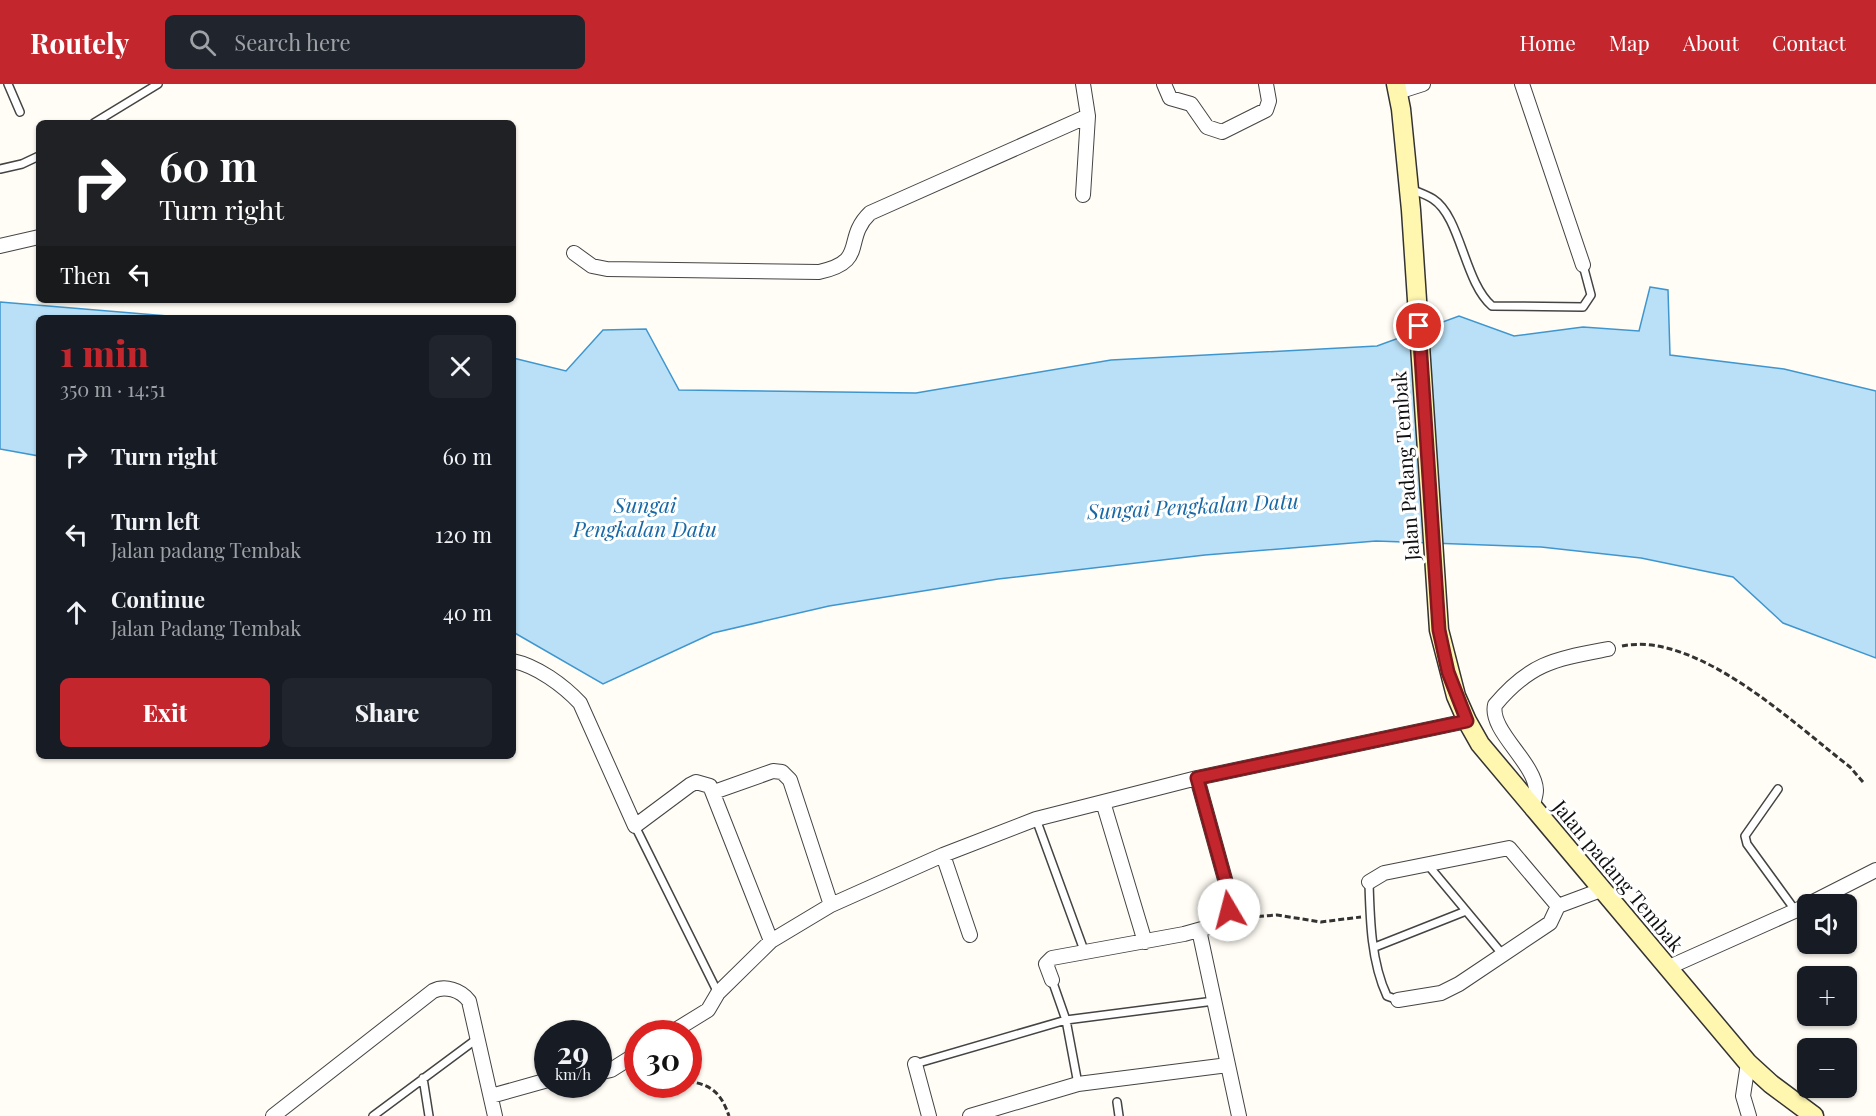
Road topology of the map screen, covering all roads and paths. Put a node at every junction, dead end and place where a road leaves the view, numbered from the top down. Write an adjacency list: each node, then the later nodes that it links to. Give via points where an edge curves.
1 (8, 84): 9 (lane)
2 (158, 84): 11 (lane)
3 (1083, 84): 10 (street)
4 (1164, 84): 5 (street, via 1170,98 1191,104 1207,127 1222,132 1266,110)
5 (1266, 84)
6 (1423, 84): 8 (street)
7 (1522, 84): 19 (street)
8 (1397, 88): 14 (main road, Jalan Padang Tembak)
9 (20, 112)
10 (1088, 117): 15 (street); 18 (street, via 870,213 858,228 847,263 833,269 607,269 592,266)
11 (99, 120)
12 (36, 157): 13 (lane)
13 (0, 169)
14 (1409, 188): 19 (lane, via 1434,199 1444,211 1476,286 1492,306 1583,307 1591,295); 20 (main road, Jalan Padang Tembak)
15 (1083, 195)
16 (36, 238): 17 (street)
17 (0, 246)
18 (574, 253)
19 (1583, 265)
20 (1439, 630): 23 (main road, Jalan padang Tembak, via 1448,672)
21 (1608, 649): 25 (path, via 1630,644 1680,650 1722,669 1850,766); 29 (street, via 1558,659 1532,670 1515,681 1495,705 1495,717 1536,789)
22 (516, 662): 31 (street, via 535,669 579,703)
23 (1467, 721): 24 (street); 29 (main road, Jalan padang Tembak)
24 (1197, 778): 28 (street); 44 (street, via 1231,901)
25 (1863, 782)
26 (1778, 789): 38 (lane, via 1745,836 1747,844)
27 (714, 792): 31 (street, via 710,786 696,782); 39 (street, via 774,771 782,772 790,780); 47 (street)
28 (1103, 802): 30 (street); 48 (street)
29 (1532, 809): 36 (main road, Jalan padang Tembak)
30 (1036, 819): 32 (street); 50 (lane)
31 (635, 826): 54 (lane)
32 (943, 855): 39 (street); 46 (street)
33 (1428, 865): 35 (street, via 1384,873); 40 (street, via 1509,848); 42 (lane)
34 (1876, 870): 37 (street)
35 (1369, 882): 43 (lane)
36 (1601, 890): 40 (street); 52 (main road, Jalan padang Tembak)
37 (1828, 894)
38 (1797, 898)
39 (831, 905): 47 (street)
40 (1558, 906): 51 (street, via 1550,923)
41 (1797, 909): 52 (street)
42 (1466, 910): 49 (lane); 51 (lane)
43 (1370, 915): 44 (path, via 1322,922 1276,915); 49 (lane)
44 (1223, 920): 45 (street)
45 (1199, 930): 48 (street); 56 (street)
46 (970, 935)
47 (771, 941): 54 (street)
48 (1145, 942): 50 (street)
49 (1375, 947): 55 (lane, via 1381,983 1387,996)
50 (1085, 953): 53 (street, via 1048,960 1046,968)
51 (1503, 955): 55 (street, via 1441,993)
52 (1667, 968): 60 (main road, Jalan padang Tembak)
53 (1052, 980): 58 (lane)
54 (718, 993): 57 (street, via 708,1010)
55 (1398, 1000)
56 (1214, 1001): 58 (lane); 62 (street)
57 (692, 1020)
58 (1066, 1020): 61 (lane); 65 (lane)
59 (478, 1038): 63 (lane); 67 (street); 69 (street, via 466,998 448,989 436,989)
60 (1748, 1063): 78 (street, via 1743,1096); 79 (main road, Jalan padang Tembak)
61 (915, 1064): 74 (street)
62 (1228, 1065): 65 (street); 77 (street)
63 (423, 1078): 70 (lane); 71 (lane)
64 (534, 1084): 67 (street)
65 (1078, 1084): 75 (street)
66 (702, 1085): 73 (path, via 721,1095)
67 (491, 1096): 72 (street)
68 (1117, 1102): 76 (lane)
69 (273, 1116)
70 (373, 1116)
71 (429, 1116)
72 (495, 1116)
73 (729, 1116)
74 (929, 1116)
75 (970, 1116)
76 (1119, 1116)
77 (1239, 1116)
78 (1749, 1116)
79 (1815, 1116)

